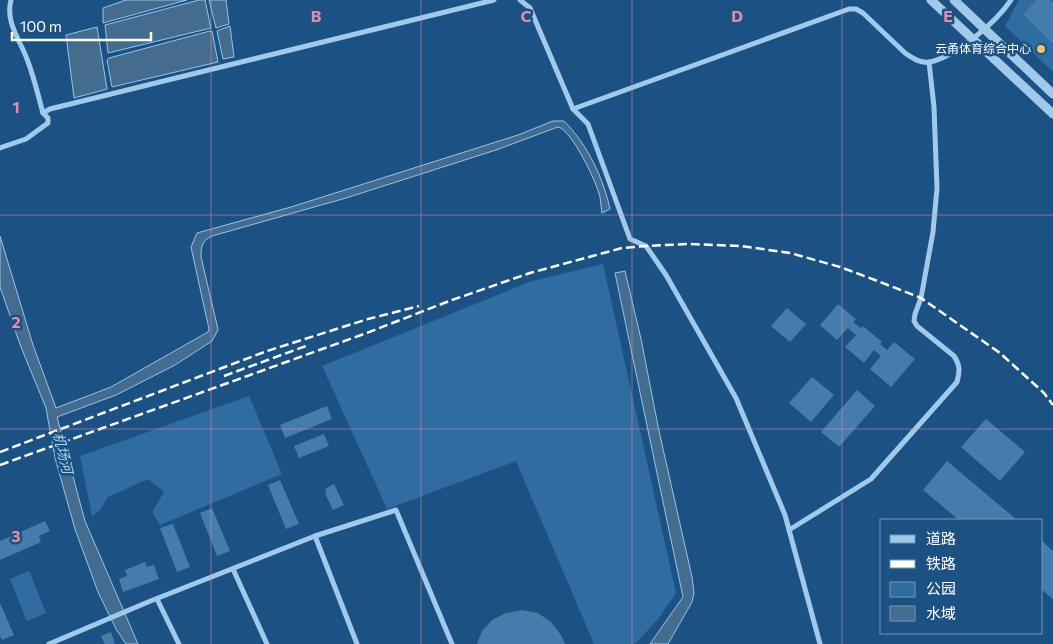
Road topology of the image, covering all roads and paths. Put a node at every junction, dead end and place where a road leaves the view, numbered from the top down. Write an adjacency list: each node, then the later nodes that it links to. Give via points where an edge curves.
1 (11, 0): 12 (street, via 11,23 27,59)
2 (494, 0): 12 (street)
3 (520, 0): 11 (street, via 530,8)
4 (931, 0): 8 (street)
5 (954, 0): 7 (street)
6 (1011, 0): 7 (street)
7 (985, 30): 8 (street); 10 (street)
8 (972, 38): 9 (street); 13 (street)
9 (930, 62): 11 (street, via 912,58 863,13 849,9); 15 (street, via 937,188 921,298 914,321 954,356 960,372 957,382 871,479)
10 (1053, 94)
11 (573, 109): 15 (street, via 588,124 630,239 646,246 666,275 736,398)
12 (43, 113): 14 (street, via 48,123 26,139)
13 (1053, 114)
14 (0, 148)
15 (789, 530): 24 (street)
16 (315, 536): 17 (street); 22 (street); 23 (street, via 396,510)
17 (233, 569): 18 (street); 21 (street)
18 (157, 599): 19 (street); 20 (street)
19 (49, 644)
20 (179, 644)
21 (267, 644)
22 (356, 644)
23 (452, 644)
24 (820, 644)

